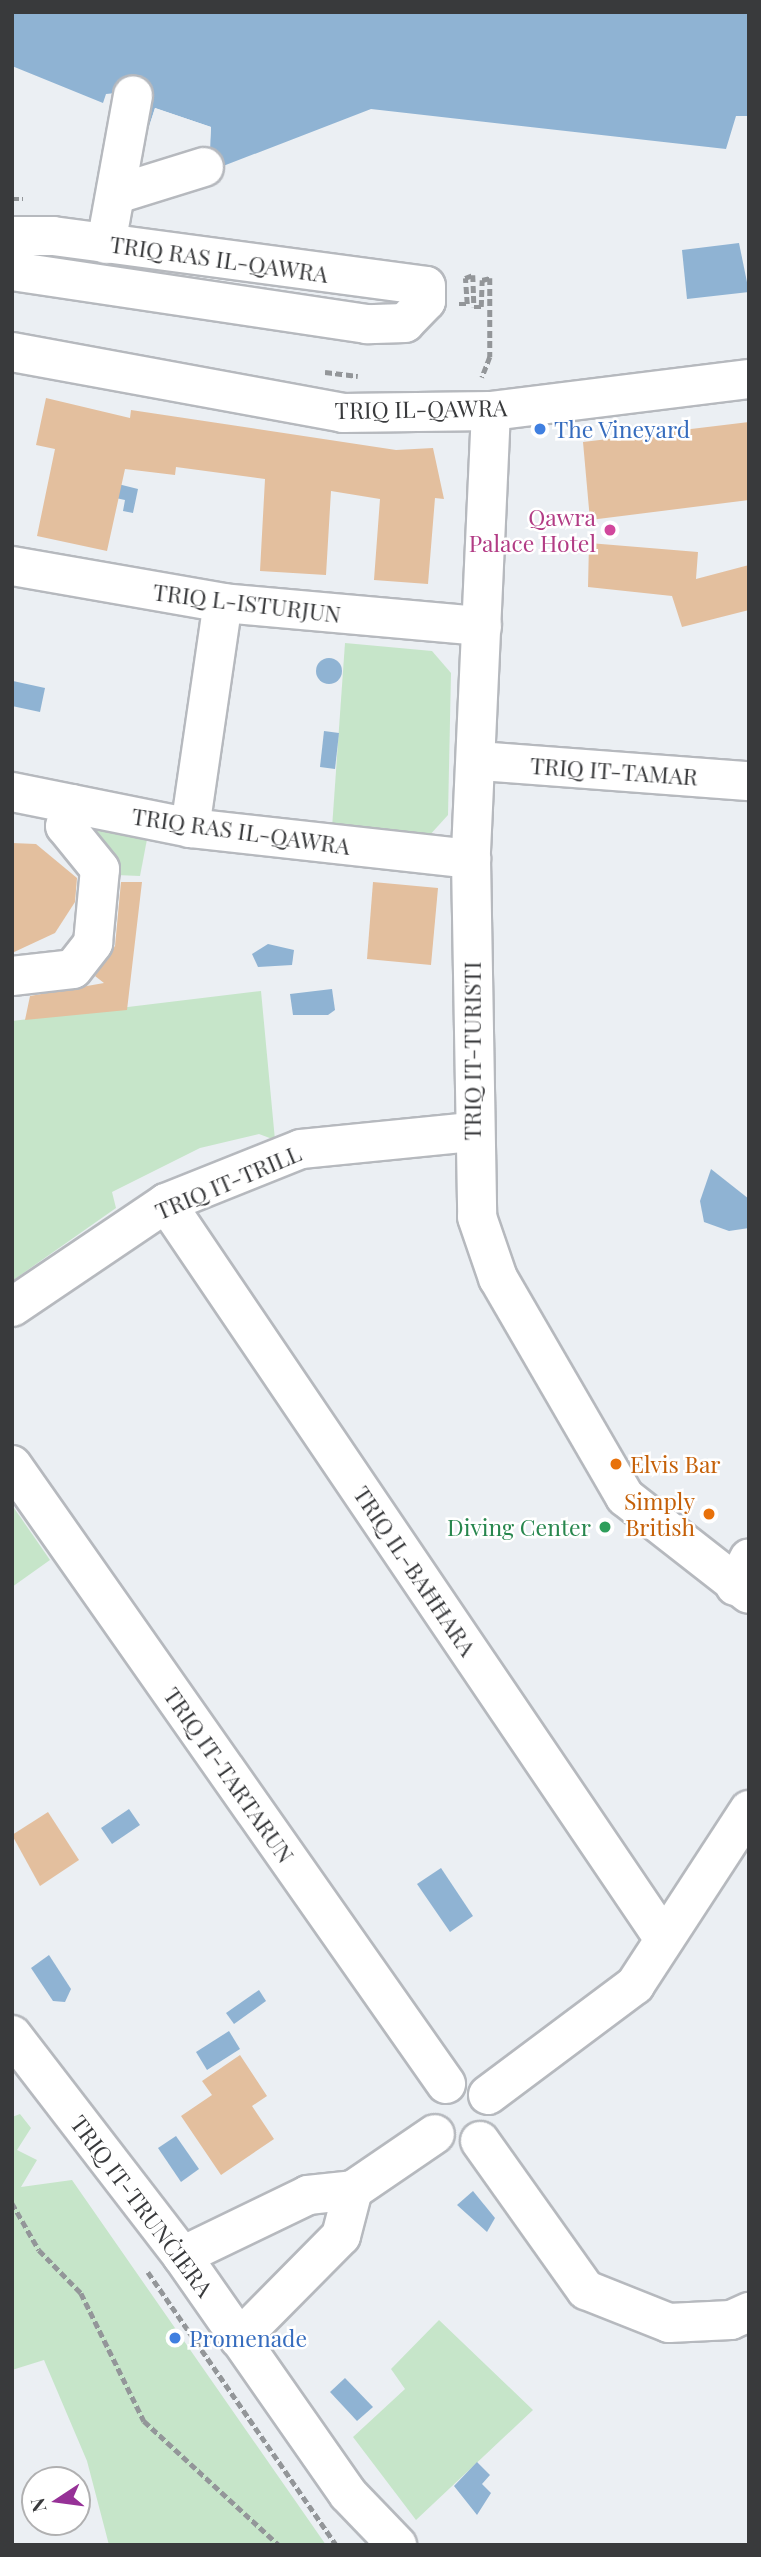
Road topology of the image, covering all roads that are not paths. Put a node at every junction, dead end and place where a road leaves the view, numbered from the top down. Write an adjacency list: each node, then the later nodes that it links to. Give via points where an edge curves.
1 (134, 95): 3 (street)
2 (204, 167): 3 (street)
3 (117, 194): 5 (street)
4 (12, 236): 5 (street, TRIQ RAS IL-QAWRA)
5 (106, 244): 6 (street, TRIQ RAS IL-QAWRA, via 426,286 417,316 367,324)
6 (12, 271)
7 (12, 352): 9 (street, TRIQ IL-QAWRA, via 343,413)
8 (749, 379): 9 (street, TRIQ IL-QAWRA)
9 (479, 411): 12 (street, TRIQ IT-TURISTI)
10 (12, 566): 11 (street, TRIQ L-ISTURJUN)
11 (223, 603): 12 (street, TRIQ L-ISTURJUN); 17 (street)
12 (482, 626): 13 (street, TRIQ IT-TURISTI)
13 (480, 761): 14 (street, TRIQ IT-TAMAR); 18 (street, TRIQ IT-TURISTI)
14 (749, 781)
15 (12, 792): 16 (street, TRIQ RAS IL-QAWRA)
16 (72, 804): 17 (street, TRIQ RAS IL-QAWRA); 19 (street, via 65,826 100,869 93,943 74,969)
17 (190, 828): 18 (street, TRIQ RAS IL-QAWRA)
18 (471, 859): 20 (street, TRIQ IT-TURISTI)
19 (12, 976)
20 (471, 1132): 21 (street, TRIQ IT-TRILL, via 302,1149); 24 (street, TRIQ IT-TURISTI, via 477,1217 498,1278 625,1497)
21 (166, 1203): 22 (street, TRIQ IT-TRILL); 26 (street, TRIQ IL-BAĦĦARA)
22 (12, 1307)
23 (12, 1465): 28 (street, TRIQ IT-TARTARUN)
24 (744, 1580)
25 (749, 1810): 26 (street)
26 (664, 1939): 29 (street, via 635,1985)
27 (12, 2035): 33 (street, TRIQ IT-TRUNĊIERA)
28 (446, 2084): 29 (street, via 468,2081); 30 (street, via 428,2112)
29 (488, 2095): 31 (street, via 495,2117)
30 (435, 2134): 31 (street, via 458,2147); 32 (street)
31 (480, 2141): 34 (street, via 586,2290 668,2323 731,2320)
32 (353, 2190): 33 (street, via 308,2195); 35 (street, via 341,2236)
33 (182, 2256): 35 (street, TRIQ IT-TRUNĊIERA)
34 (749, 2312)
35 (239, 2339): 36 (street, TRIQ IT-TRUNĊIERA, via 348,2494)
36 (397, 2545)

